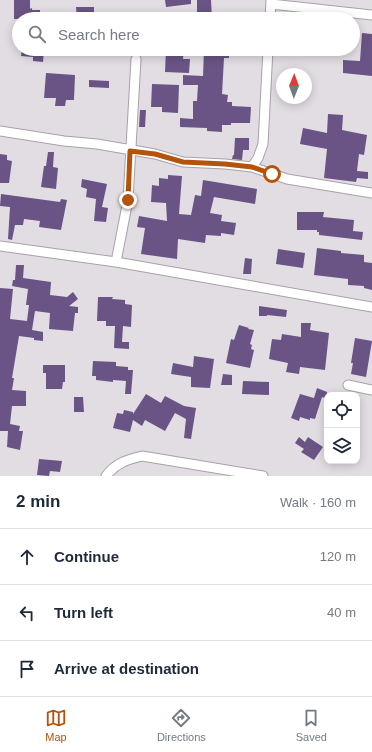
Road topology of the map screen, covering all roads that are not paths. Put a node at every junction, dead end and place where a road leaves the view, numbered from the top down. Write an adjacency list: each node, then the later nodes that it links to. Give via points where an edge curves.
1 (271, 2): 2 (street); 3 (street)
2 (270, 12)
3 (349, 12)
4 (360, 13): 5 (street)
5 (372, 15)
6 (268, 56): 10 (street, via 263,144)
7 (136, 59): 9 (street)
8 (0, 131): 9 (street)
9 (130, 151): 10 (street, via 155,154 183,162); 13 (street, via 128,200)
10 (252, 167): 11 (street, via 287,179)
11 (372, 193)
12 (0, 246): 13 (street)
13 (116, 262): 14 (street)
14 (372, 307)
15 (348, 385): 16 (street)
16 (372, 390)
17 (106, 476): 18 (street, via 113,467 142,456)
18 (263, 476)

